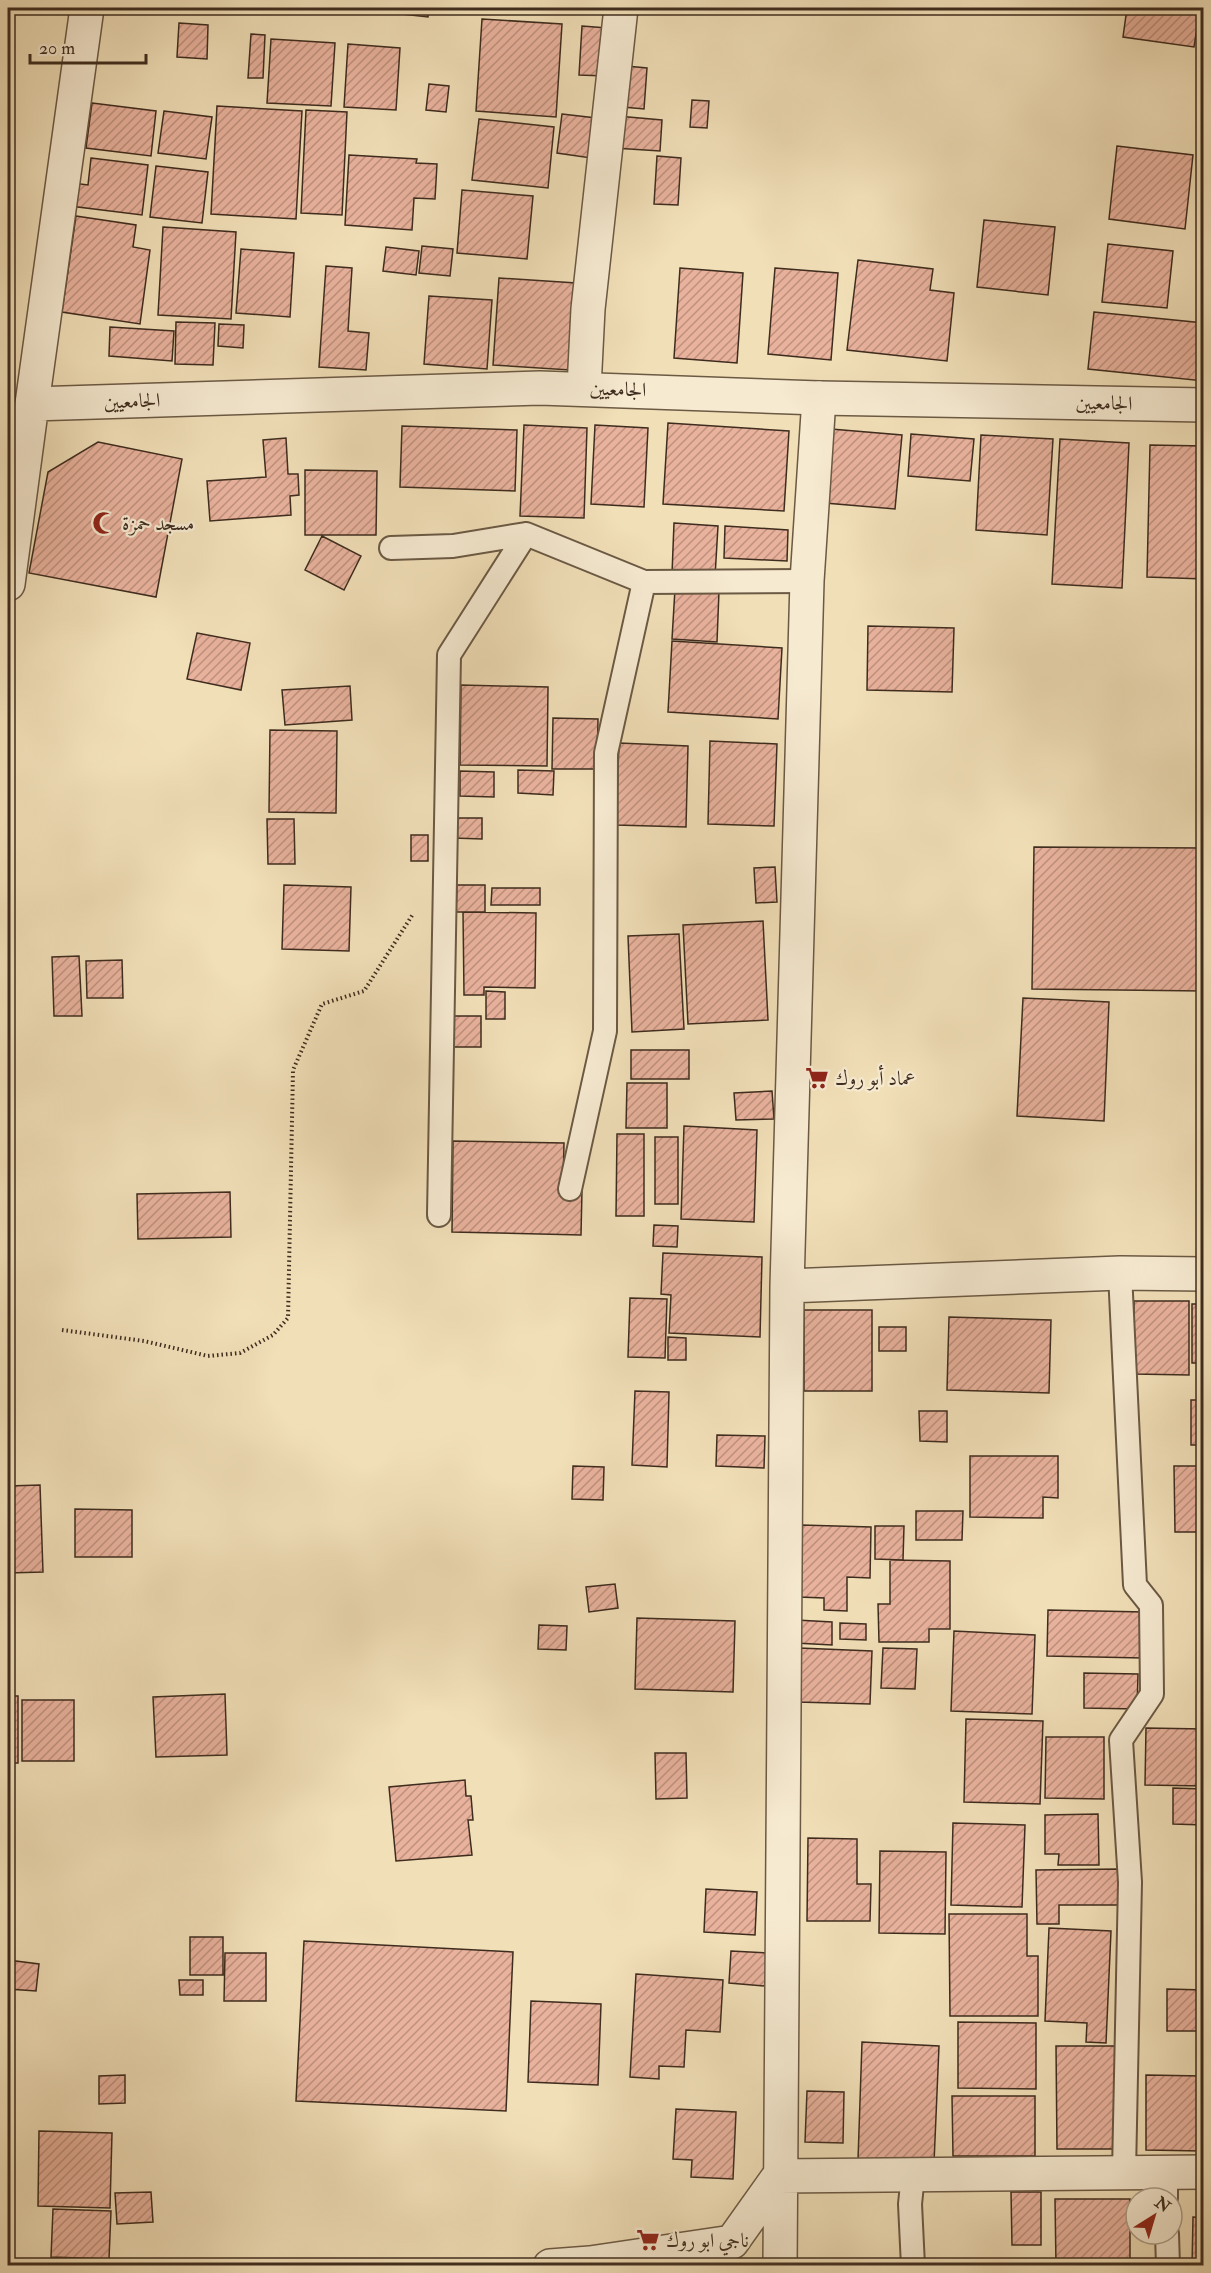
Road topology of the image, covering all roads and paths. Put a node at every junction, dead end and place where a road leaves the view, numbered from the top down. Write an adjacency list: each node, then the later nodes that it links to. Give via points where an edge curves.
1 (87, 8): 5 (street)
2 (621, 8): 3 (street, via 588,309)
3 (584, 388): 4 (street, الجامعيين); 5 (street, الجامعيين)
4 (819, 398): 6 (street, الجامعيين); 9 (street)
5 (32, 404): 11 (street)
6 (1203, 405)
7 (526, 534): 8 (lane, via 453,546); 10 (lane); 14 (lane, via 449,655)
8 (392, 548)
9 (807, 581): 10 (lane); 17 (street)
10 (644, 582): 13 (lane, via 606,753 605,1031)
11 (8, 584)
12 (415, 910): 18 (path, via 364,991 322,1004 293,1070 288,1318 273,1335 240,1353 208,1356 144,1341)
13 (570, 1189)
14 (439, 1215)
15 (1120, 1273): 16 (street); 17 (street); 19 (lane, via 1135,1586 1151,1605 1152,1694 1121,1740 1130,1882)
16 (1203, 1274)
17 (787, 1286): 22 (street)
18 (62, 1330)
19 (1124, 2172): 21 (street); 23 (street)
20 (1203, 2172): 23 (street)
21 (913, 2175): 22 (street); 28 (lane)
22 (780, 2176): 25 (street, via 732,2242); 27 (street)
23 (1166, 2185)
24 (1167, 2246): 29 (lane)
25 (590, 2264): 26 (street)
26 (550, 2265)
27 (780, 2265)
28 (913, 2265)
29 (1168, 2265)

